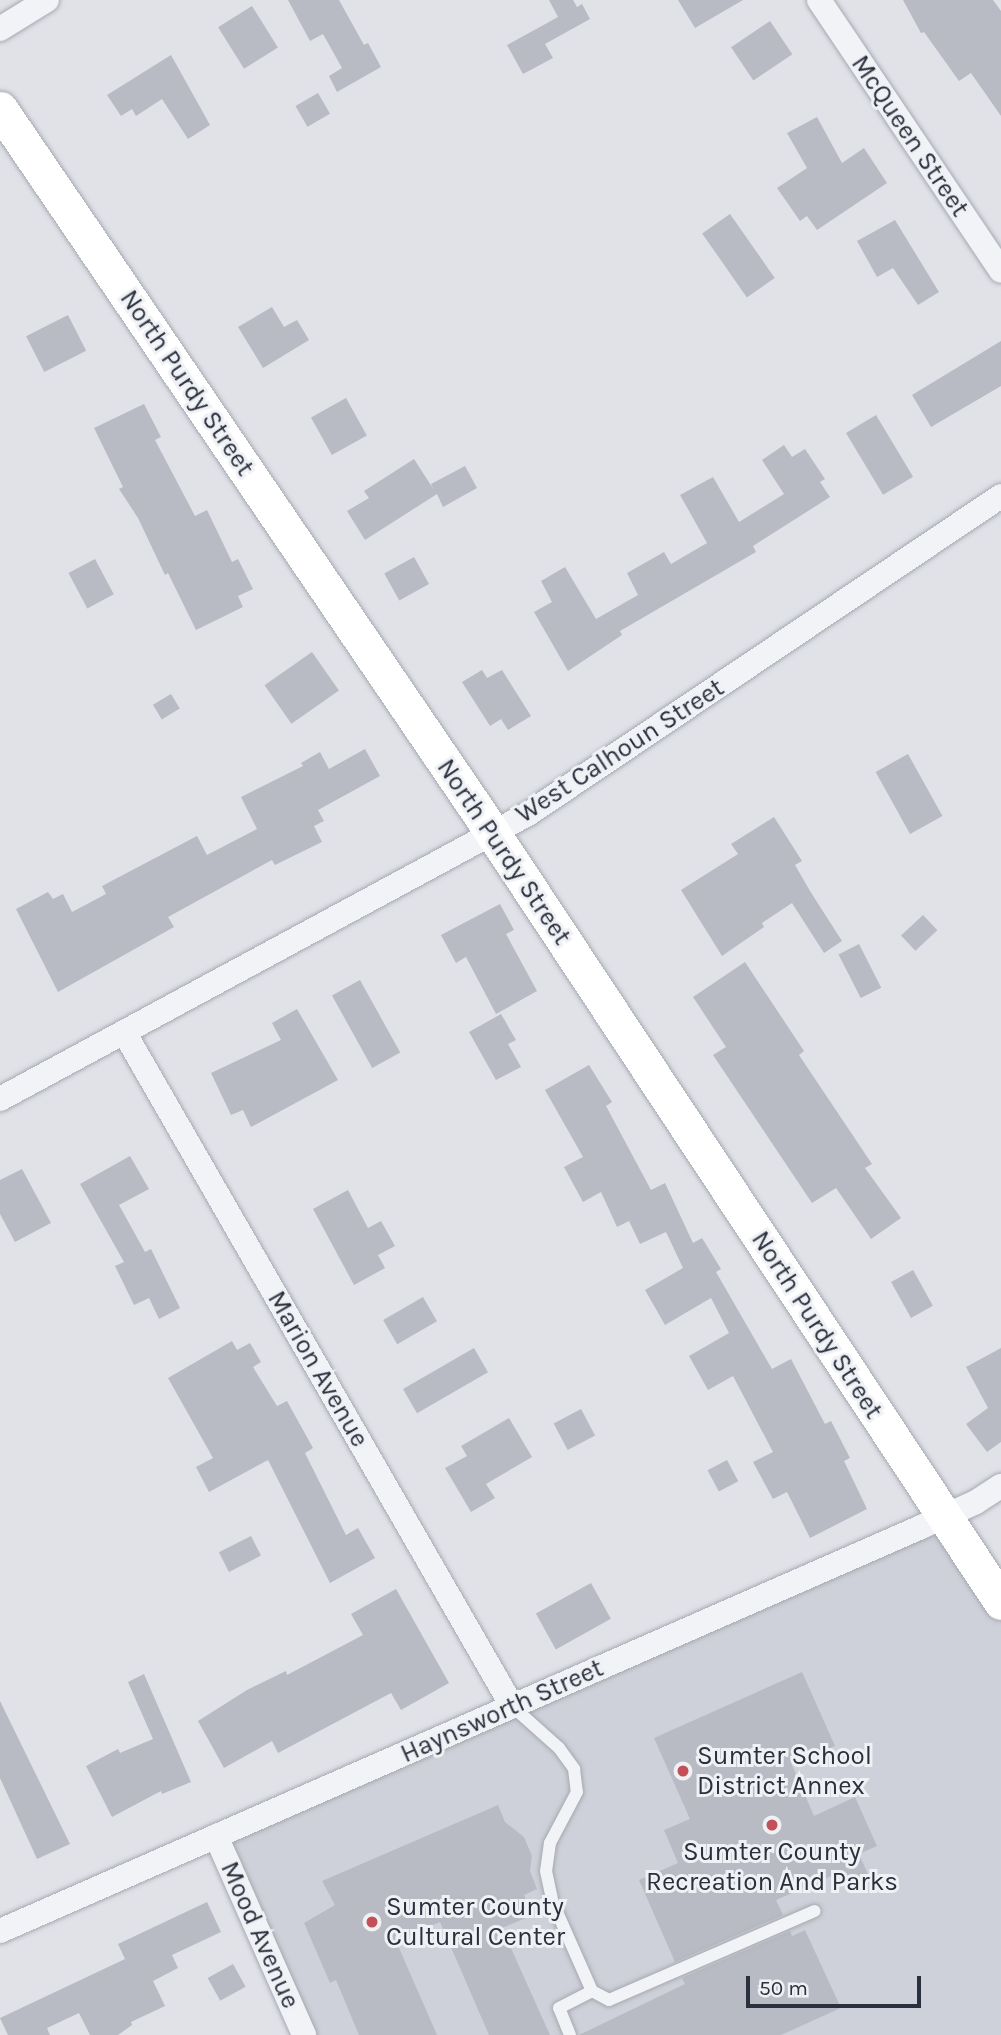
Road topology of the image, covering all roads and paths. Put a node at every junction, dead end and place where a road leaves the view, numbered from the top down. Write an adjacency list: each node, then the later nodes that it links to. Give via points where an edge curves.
1 (47, 0): 3 (street)
2 (819, 0): 5 (street, McQueen Street)
3 (0, 29)
4 (0, 108): 7 (street, North Purdy Street)
5 (1001, 271)
6 (1001, 496): 7 (street, West Calhoun Street, via 603,765)
7 (492, 832): 8 (street, West Calhoun Street); 11 (street, North Purdy Street)
8 (124, 1032): 9 (street, West Calhoun Street); 13 (street, Marion Avenue)
9 (0, 1099)
10 (1001, 1486): 11 (street, Haynsworth Street)
11 (943, 1515): 12 (street, North Purdy Street); 13 (street, Haynsworth Street)
12 (1001, 1602)
13 (512, 1706): 14 (street, Haynsworth Street); 17 (lane, via 559,1748 574,1769 578,1792 550,1843 546,1871 553,1903)
14 (216, 1836): 16 (street, Haynsworth Street); 18 (street, Mood Avenue)
15 (815, 1911): 17 (lane, via 609,2000)
16 (0, 1931)
17 (592, 1991): 19 (lane, via 559,2008)
18 (304, 2035)
19 (570, 2035)

